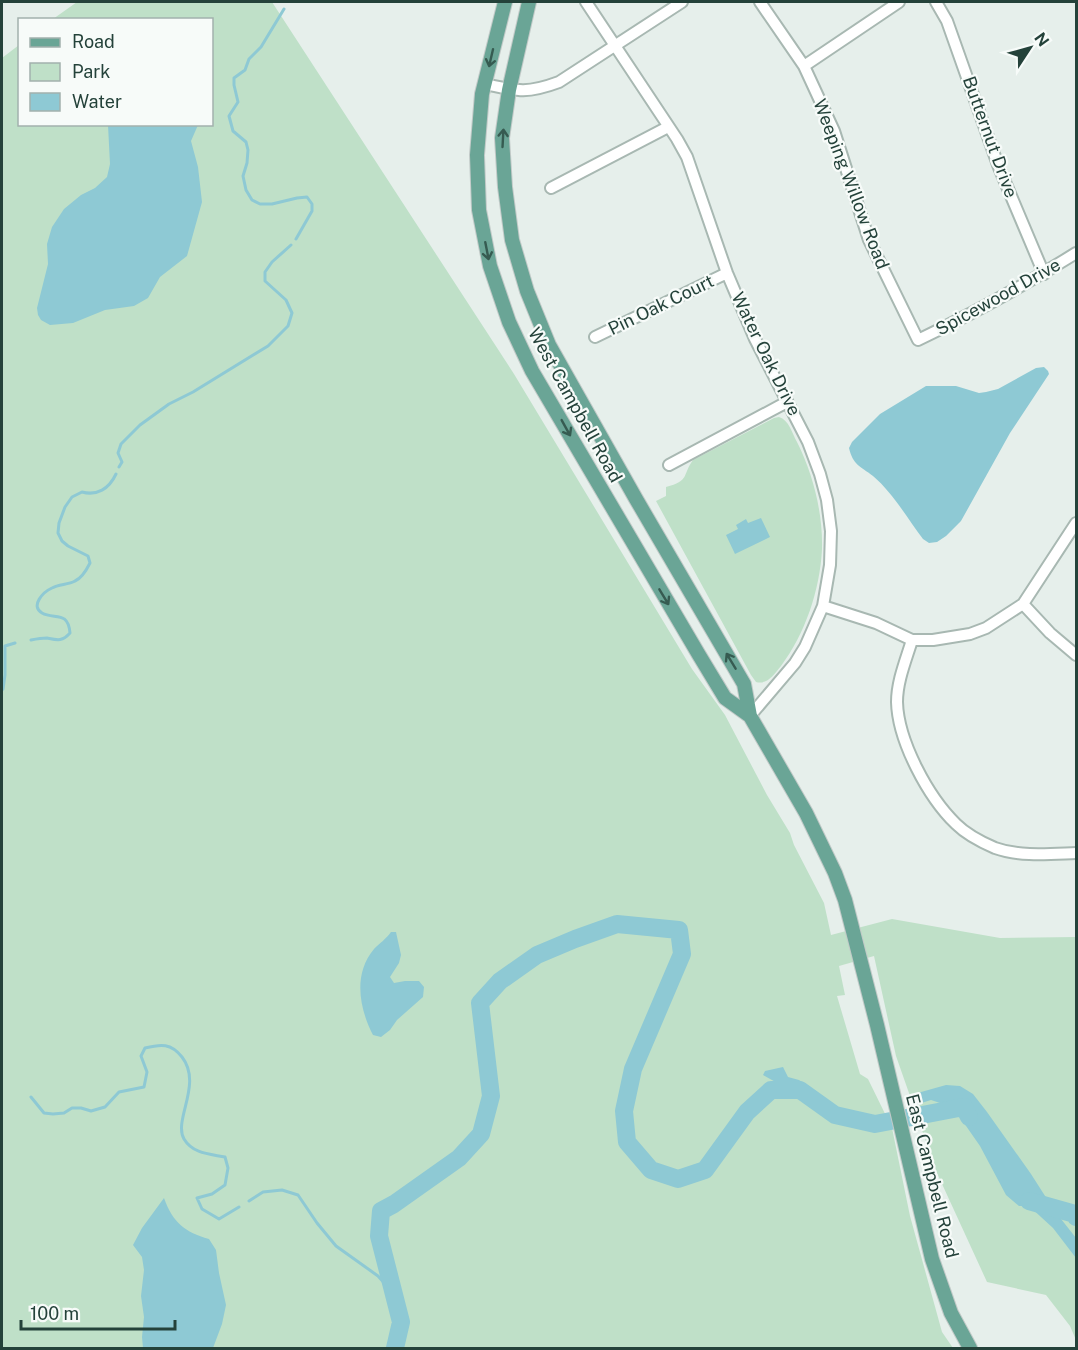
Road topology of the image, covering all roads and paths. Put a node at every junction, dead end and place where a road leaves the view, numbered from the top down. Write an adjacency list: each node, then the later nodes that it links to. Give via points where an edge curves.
1 (505, 2): 10 (main road, West Campbell Road, one-way to 10)
2 (529, 2): 11 (main road, West Campbell Road)
3 (585, 2): 8 (street, Water Oak Drive)
4 (682, 2): 8 (street)
5 (760, 2): 9 (street, Weeping Willow Road)
6 (899, 2): 9 (street)
7 (936, 2): 16 (street, Butternut Drive, via 947,21 998,165)
8 (615, 46): 11 (street, via 559,82 541,89); 12 (street, Water Oak Drive)
9 (804, 66): 18 (street, Weeping Willow Road, via 834,131 869,240)
10 (485, 84): 11 (street); 26 (main road, West Campbell Road, one-way to 26, via 477,154 479,210 490,266 509,322 532,371 699,656 725,698)
11 (509, 90): 26 (main road, West Campbell Road, one-way to 11, via 744,684 555,355 526,291 512,240 505,187 502,138)
12 (668, 127): 13 (street); 15 (street, Water Oak Drive, via 687,157)
13 (551, 188)
14 (1077, 253): 16 (street, Spicewood Drive)
15 (727, 273): 17 (street, Pin Oak Court); 19 (street, Water Oak Drive)
16 (1044, 274): 18 (street, Spicewood Drive)
17 (595, 337)
18 (918, 340)
19 (788, 402): 20 (street); 23 (street, Water Oak Drive, via 808,442 827,500 830,566)
20 (669, 465)
21 (1077, 523): 22 (street)
22 (1023, 604): 24 (street, via 970,634); 25 (street)
23 (823, 606): 24 (street, via 876,623); 26 (street, Water Oak Drive, via 795,663)
24 (912, 640): 27 (street, via 901,675 899,719 908,749 942,808 957,825 995,848 1023,854)
25 (1077, 655)
26 (750, 716): 28 (main road, West Campbell Road, via 806,813 835,873)
27 (1077, 853)
28 (873, 1007): 29 (main road, East Campbell Road, via 932,1259 951,1313)
29 (970, 1348)

